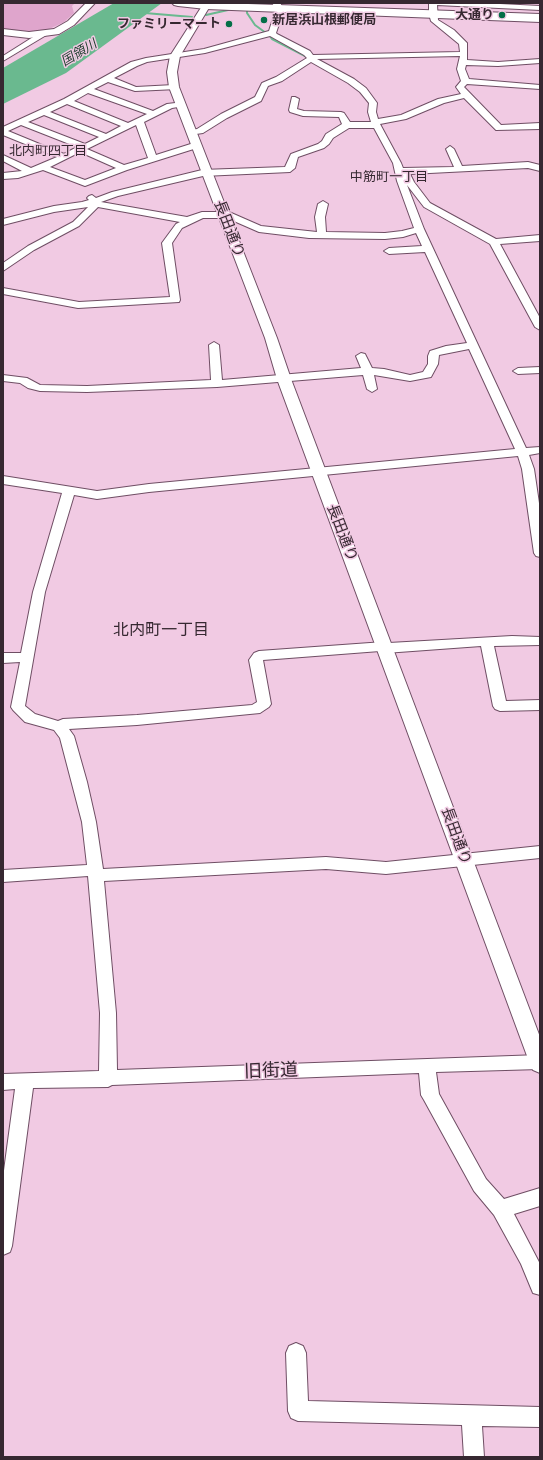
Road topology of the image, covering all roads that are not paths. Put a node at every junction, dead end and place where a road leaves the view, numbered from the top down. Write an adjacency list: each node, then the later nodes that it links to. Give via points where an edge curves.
1 (91, 3): 10 (street, via 63,29)
2 (178, 3): 3 (main road)
3 (201, 5): 4 (main road); 12 (street, 長田通り)
4 (278, 6): 5 (main road); 11 (street)
5 (433, 7): 7 (main road); 14 (street, via 434,21 463,43)
6 (540, 8): 7 (street)
7 (526, 10): 8 (main road)
8 (540, 18)
9 (3, 32): 10 (street)
10 (44, 34): 15 (street)
11 (272, 34): 12 (street); 13 (street, via 308,53)
12 (175, 56): 17 (street, via 134,64); 19 (street, 長田通り, via 172,72)
13 (311, 58): 14 (street); 30 (street, via 363,90 373,104 372,112); 36 (street, via 265,85 261,95 253,102 200,131)
14 (463, 58): 16 (street, via 498,64); 18 (street, via 461,69)
15 (3, 59)
16 (540, 61)
17 (108, 79): 19 (street, via 135,89); 21 (street)
18 (465, 81): 20 (street); 22 (street, via 460,87)
19 (174, 87): 25 (street, 長田通り)
20 (540, 87)
21 (89, 90): 24 (street); 27 (street)
22 (466, 95): 30 (street); 33 (street, via 499,128)
23 (295, 99): 31 (street, via 292,110 341,116)
24 (67, 101): 26 (street); 32 (street)
25 (181, 104): 27 (street); 36 (street, 長田通り)
26 (44, 112): 29 (street); 35 (street)
27 (154, 114): 28 (street)
28 (139, 121): 32 (street); 41 (street)
29 (22, 122): 34 (street); 37 (street)
30 (376, 124): 31 (street); 47 (street)
31 (347, 125): 48 (street, via 329,136 321,146 294,156 291,168 287,170)
32 (128, 126): 35 (street)
33 (540, 126)
34 (3, 131): 39 (street)
35 (106, 136): 37 (street)
36 (195, 139): 41 (street); 48 (street, 長田通り)
37 (83, 148): 39 (street); 43 (street)
38 (450, 149): 44 (street)
39 (64, 157): 42 (street)
40 (3, 158): 46 (street)
41 (153, 159): 43 (street)
42 (43, 167): 46 (street); 50 (street)
43 (124, 168): 50 (street)
44 (459, 169): 45 (street, via 528,166); 47 (street)
45 (540, 169)
46 (30, 171): 49 (street)
47 (402, 171): 56 (street, via 401,181); 59 (street, via 427,205)
48 (208, 172): 51 (street, via 115,194); 53 (street, 長田通り)
49 (3, 176)
50 (86, 183): 51 (street)
51 (95, 203): 54 (street); 55 (street, via 49,210); 62 (street, via 76,224 31,248)
52 (323, 204): 57 (street, via 320,217)
53 (223, 214): 54 (street, via 202,215); 57 (street, via 259,229); 72 (street, 長田通り, via 271,338)
54 (187, 220): 63 (street, via 167,243 175,300 78,305)
55 (3, 222)
56 (419, 229): 57 (street, via 385,236); 60 (street)
57 (322, 236)
58 (540, 238): 59 (street)
59 (494, 242): 64 (street)
60 (428, 248): 61 (street); 66 (street)
61 (389, 251)
62 (3, 268)
63 (3, 291)
64 (540, 328)
65 (215, 345): 73 (street, via 220,363)
66 (474, 345): 69 (street, via 434,353 431,368 425,377 404,378 384,372); 76 (street)
67 (361, 356): 69 (street)
68 (540, 370): 70 (street)
69 (368, 371): 72 (street); 74 (street)
70 (518, 371)
71 (3, 378): 73 (street, via 23,380 40,388 87,389)
72 (284, 379): 73 (street); 77 (street, 長田通り)
73 (217, 384)
74 (372, 389)
75 (540, 450): 76 (street)
76 (522, 451): 77 (street); 80 (street, via 532,488)
77 (319, 471): 79 (street, via 97,495); 83 (street, 長田通り)
78 (3, 480): 79 (street)
79 (69, 491): 84 (street, via 38,592)
80 (540, 553)
81 (540, 641): 82 (street, via 512,640)
82 (487, 643): 83 (street); 86 (street, via 500,706)
83 (385, 647): 87 (street, via 259,656 256,660 264,704 255,710); 89 (street, 長田通り)
84 (26, 657): 85 (street); 87 (street, via 18,707 30,718)
85 (3, 658)
86 (540, 705)
87 (59, 726): 90 (street, via 67,736 80,782)
88 (540, 852): 89 (street)
89 (464, 860): 90 (street, via 386,868 326,863); 92 (street, 長田通り)
90 (96, 873): 91 (street); 94 (street, via 108,1013)
91 (3, 876)
92 (540, 1063): 93 (street, 旧街道)
93 (427, 1065): 94 (street, 旧街道); 98 (street, via 430,1095 480,1185)
94 (108, 1079): 95 (street, 旧街道)
95 (25, 1081): 96 (street, 旧街道); 99 (street)
96 (3, 1082)
97 (540, 1197): 98 (street)
98 (501, 1209): 100 (street)
99 (3, 1246)
100 (540, 1286)
101 (296, 1353): 102 (street, via 298,1410)
102 (471, 1415): 103 (street); 104 (street)
103 (540, 1417)
104 (474, 1457)

